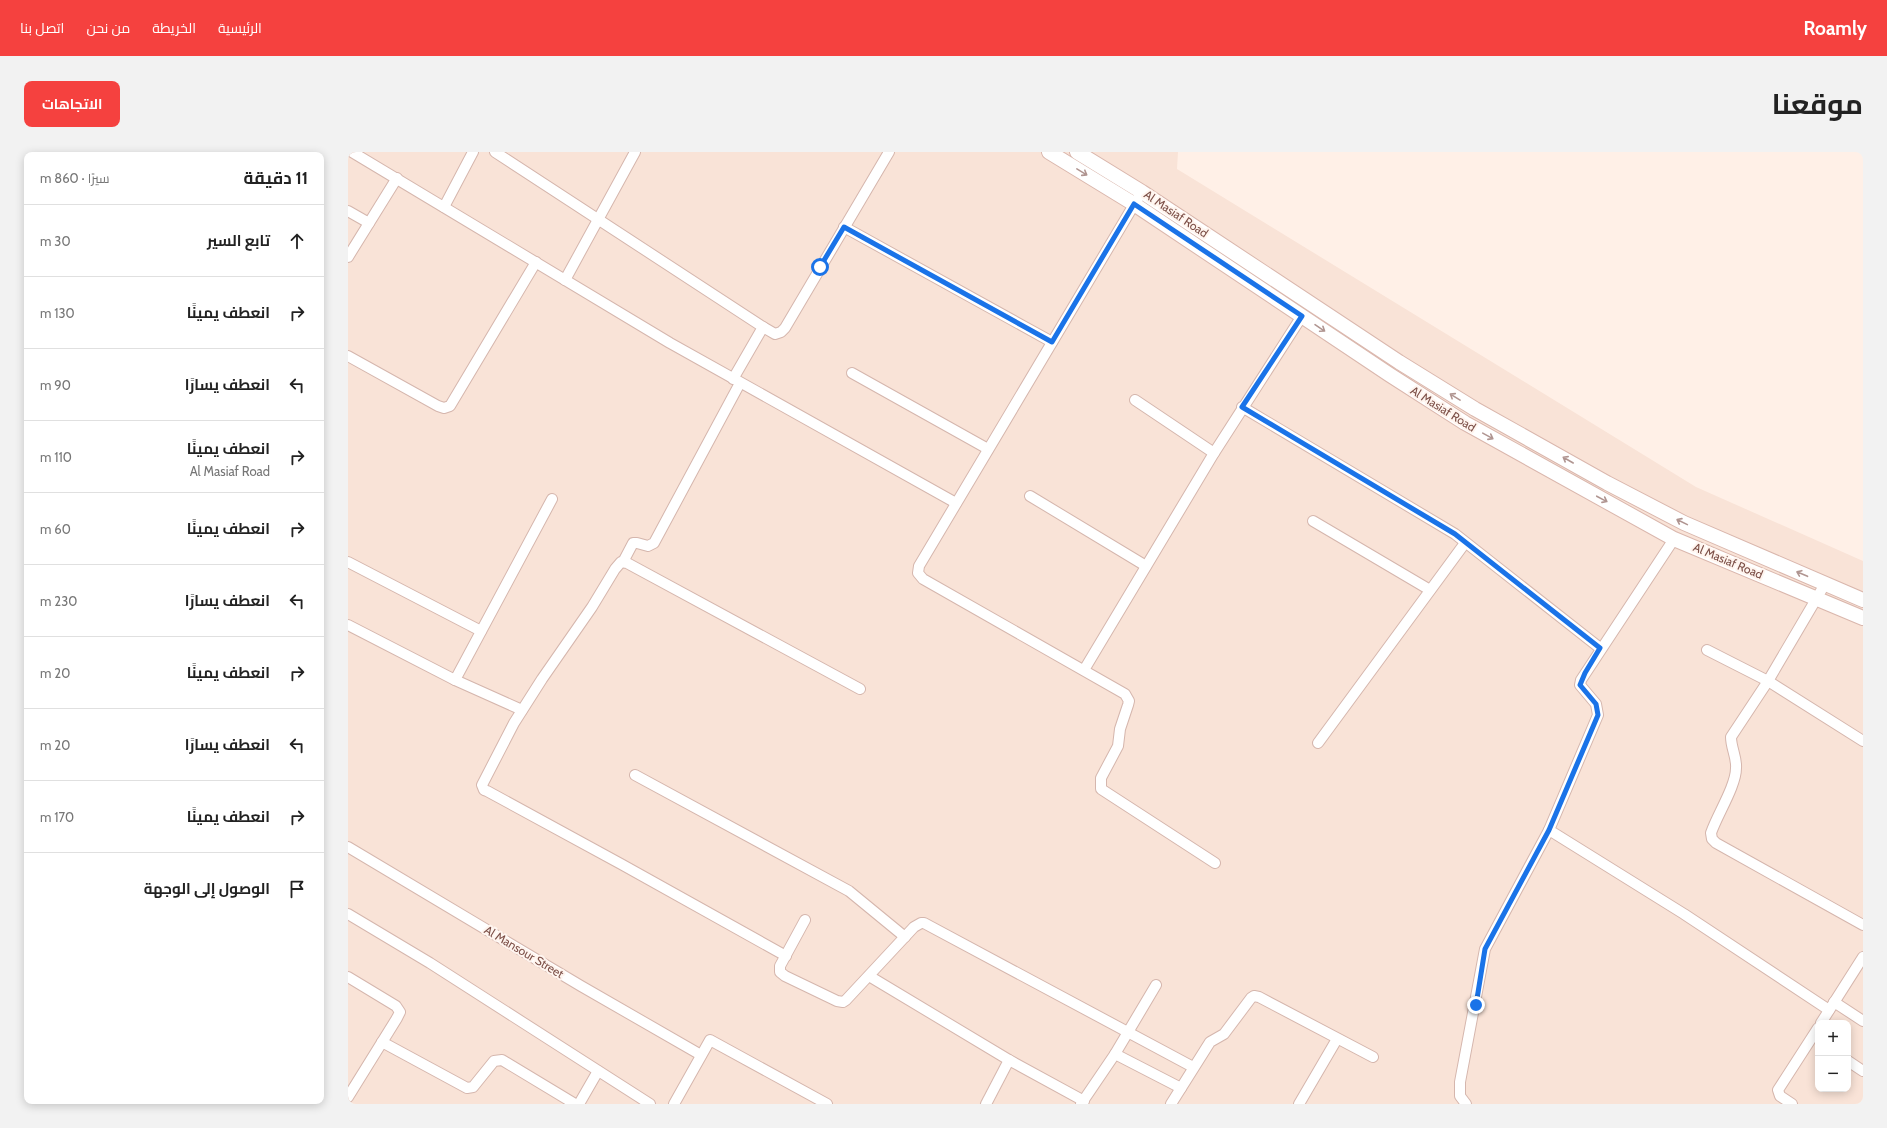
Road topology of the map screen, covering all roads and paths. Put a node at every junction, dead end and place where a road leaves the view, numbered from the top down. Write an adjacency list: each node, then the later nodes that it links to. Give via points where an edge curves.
1 (352, 152): 8 (street)
2 (473, 152): 11 (street)
3 (495, 152): 13 (street)
4 (635, 152): 13 (street)
5 (889, 152): 15 (street)
6 (1049, 152): 10 (street, Al Masiaf Road, one-way to 10)
7 (1076, 152): 9 (street, Al Masiaf Road)
8 (397, 178): 11 (street); 14 (street)
9 (1142, 192): 10 (street); 38 (street, Al Masiaf Road, one-way to 9, via 1684,523 1475,409)
10 (1134, 204): 19 (street, Al Masiaf Road); 21 (street)
11 (444, 207): 17 (street)
12 (348, 211): 14 (street)
13 (598, 219): 18 (street); 20 (street)
14 (369, 222): 16 (street)
15 (844, 227): 20 (street, via 785,328 776,334); 21 (street)
16 (348, 257)
17 (536, 262): 18 (street); 22 (street, via 450,406 438,406)
18 (565, 280): 24 (street)
19 (1302, 316): 26 (street); 33 (street, Al Masiaf Road, one-way to 33, via 1465,423)
20 (763, 327): 24 (street)
21 (1052, 342): 27 (street)
22 (348, 356)
23 (852, 373): 27 (street)
24 (737, 381): 31 (street); 36 (street, via 654,543 648,546 633,543)
25 (1136, 400): 28 (street)
26 (1242, 407): 28 (street); 34 (street, via 1455,534)
27 (988, 449): 31 (street)
28 (1214, 453): 37 (street)
29 (1030, 496): 37 (street)
30 (552, 499): 44 (street)
31 (956, 503): 47 (street, via 917,570 920,577)
32 (1313, 521): 39 (street)
33 (1674, 538): 40 (street, Al Masiaf Road); 45 (street)
34 (1465, 543): 39 (street); 45 (street)
35 (348, 562): 44 (street)
36 (623, 562): 50 (street); 51 (street, via 617,565 592,608)
37 (1146, 566): 47 (street)
38 (1825, 584): 40 (street); 41 (street, Al Masiaf Road)
39 (1430, 590): 53 (street)
40 (1818, 599): 42 (street, Al Masiaf Road); 49 (street)
41 (1863, 600)
42 (1863, 618)
43 (348, 625): 48 (street)
44 (481, 631): 48 (street)
45 (1600, 648): 55 (street, via 1580,685 1596,704 1598,715)
46 (1707, 650): 49 (street)
47 (1084, 670): 57 (street, via 1125,694 1129,700 1118,746 1101,778 1101,790)
48 (455, 680): 51 (street)
49 (1768, 681): 52 (street); 60 (street, via 1731,737 1736,762 1735,776 1713,828 1712,839)
50 (860, 689)
51 (522, 710): 62 (street, via 483,782 484,790)
52 (1863, 741)
53 (1318, 743)
54 (635, 775): 61 (street, via 849,890)
55 (1549, 830): 67 (street); 93 (street, via 1485,949 1460,1082 1460,1096)
56 (348, 847): 75 (street, Al Mansour Street)
57 (1215, 863)
58 (348, 914): 80 (street)
59 (805, 920): 62 (street)
60 (1863, 925)
61 (905, 937): 64 (street); 70 (street, via 918,924 924,923)
62 (786, 956): 64 (street, via 780,966 782,974 840,1002 846,1000)
63 (1861, 964): 67 (street)
64 (869, 976): 77 (street)
65 (348, 977): 73 (street, via 399,1008 399,1015)
66 (1156, 985): 70 (street)
67 (1831, 1006): 68 (street); 69 (street)
68 (1823, 1020)
69 (1863, 1021)
70 (1128, 1032): 74 (street); 79 (street)
71 (1815, 1038): 94 (street, via 1778,1090 1780,1096)
72 (1338, 1039): 76 (street); 79 (street, via 1254,996 1224,1034 1210,1042); 92 (street)
73 (382, 1042): 83 (street); 85 (street, via 467,1088 473,1087 494,1061 502,1060)
74 (1115, 1054): 82 (street); 84 (street)
75 (701, 1055): 88 (street); 89 (street, via 710,1040)
76 (1373, 1057)
77 (1009, 1060): 84 (street); 90 (street)
78 (1851, 1063): 81 (street)
79 (1193, 1067): 82 (street)
80 (598, 1071): 86 (street); 87 (street)
81 (1863, 1071)
82 (1181, 1088): 91 (street)
83 (348, 1097)
84 (1082, 1102)
85 (575, 1104)
86 (579, 1104)
87 (650, 1104)
88 (674, 1104)
89 (827, 1104)
90 (986, 1104)
91 (1171, 1104)
92 (1299, 1104)
93 (1466, 1104)
94 (1792, 1104)

